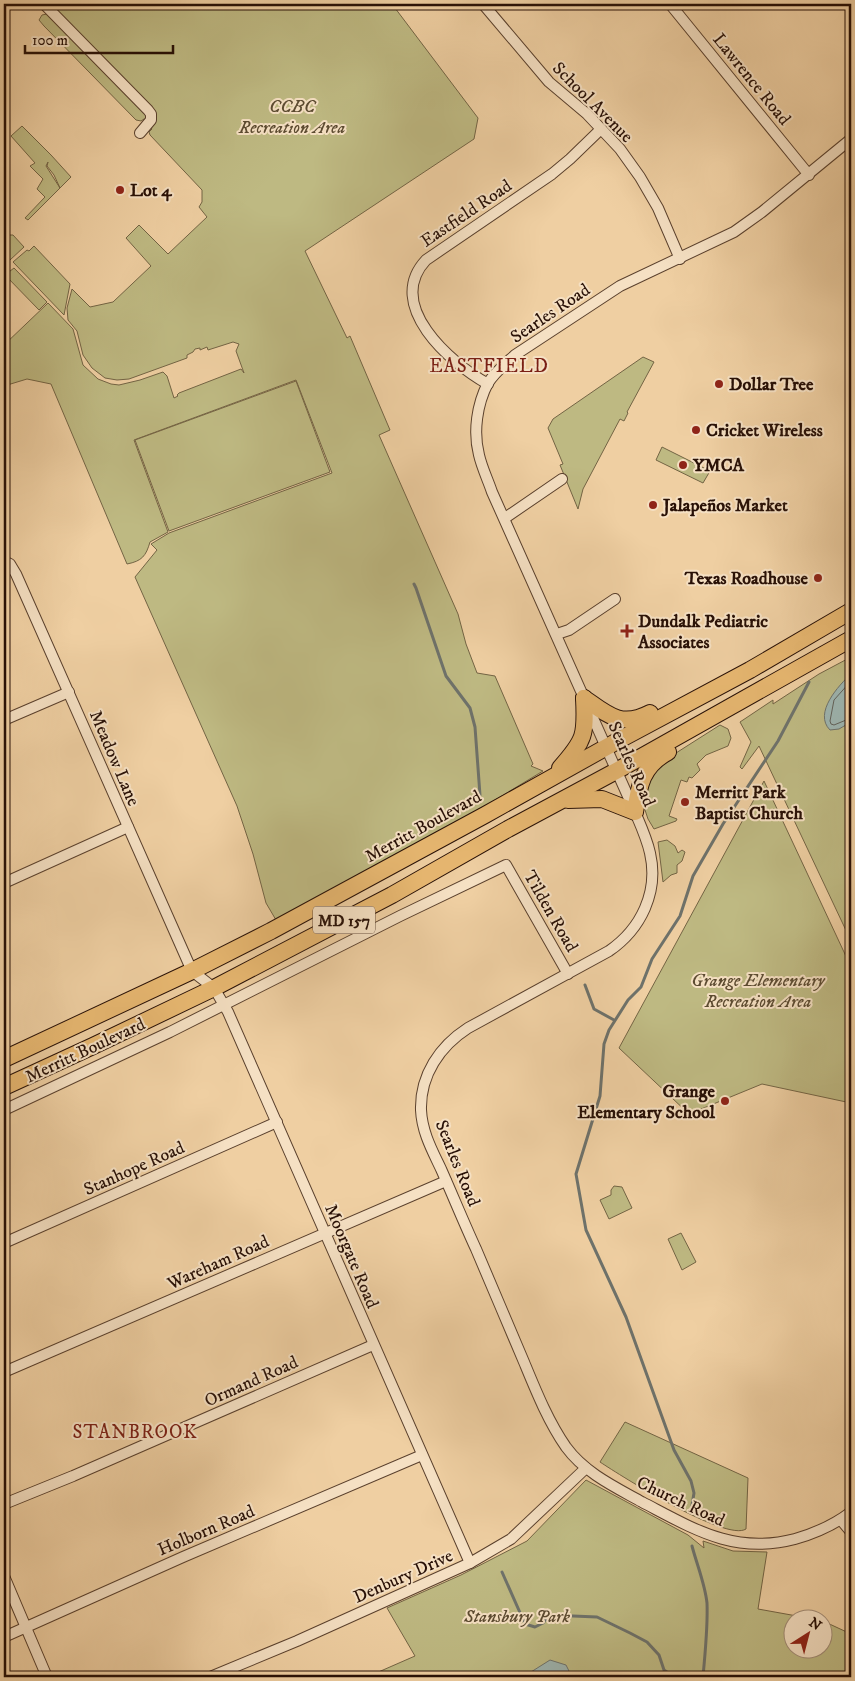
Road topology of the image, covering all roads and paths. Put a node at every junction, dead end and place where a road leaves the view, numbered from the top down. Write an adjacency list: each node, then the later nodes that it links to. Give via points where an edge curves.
1 (44, 4): 5 (street, via 151,114 151,120)
2 (483, 4): 4 (street, School Avenue, via 549,82)
3 (670, 4): 7 (street, Lawrence Road)
4 (602, 129): 8 (street, School Avenue, via 620,148 650,192); 9 (street, Eastfield Road, via 552,174 426,260 414,277 413,299 425,328 453,360)
5 (140, 133)
6 (851, 139): 7 (street, Searles Road)
7 (809, 175): 8 (street, Searles Road, via 734,232)
8 (680, 259): 9 (street, Searles Road, via 603,296 515,355)
9 (488, 384): 11 (street, Searles Road, via 478,414 478,454)
10 (562, 478): 11 (street)
11 (505, 518): 15 (street, Searles Road)
12 (4, 561): 18 (street, Meadow Lane, via 16,574)
13 (615, 598): 15 (street, via 569,630)
14 (851, 610): 17 (main road, Merritt Boulevard / MD 157)
15 (557, 634): 19 (street, Searles Road)
16 (851, 639): 21 (main road, Merritt Boulevard / MD 157)
17 (750, 670): 19 (main road, via 715,679 633,721 608,714); 22 (main road, Merritt Boulevard / MD 157)
18 (69, 692): 20 (street); 27 (street, Meadow Lane)
19 (584, 698): 22 (street, Searles Road); 24 (main road, via 584,731 578,746)
20 (4, 720)
21 (703, 722): 23 (main road, Merritt Boulevard / MD 157); 26 (main road, via 694,737 653,762 644,774)
22 (606, 746): 23 (street, Searles Road); 24 (main road, Merritt Boulevard / MD 157)
23 (618, 770): 25 (main road, Merritt Boulevard / MD 157); 26 (street, Searles Road)
24 (551, 778): 30 (main road, Merritt Boulevard / MD 157, via 376,875)
25 (562, 800): 26 (main road, via 602,799); 32 (main road, Merritt Boulevard / MD 157, via 392,895)
26 (635, 812): 31 (street, Searles Road, via 652,867 646,907 641,919 621,943)
27 (128, 828): 29 (street); 30 (street, Meadow Lane)
28 (506, 865): 31 (street, Tilden Road); 33 (street, Merritt Boulevard)
29 (4, 883)
30 (192, 971): 32 (street, Moorgate Road); 34 (main road, Merritt Boulevard / MD 157)
31 (568, 974): 38 (street, Searles Road, via 462,1032 434,1061 427,1076 421,1109 428,1144)
32 (214, 988): 33 (street, Moorgate Road); 35 (main road, Merritt Boulevard / MD 157)
33 (225, 1005): 36 (street, Merritt Boulevard); 37 (street, Moorgate Road)
34 (4, 1059)
35 (4, 1087)
36 (4, 1110)
37 (276, 1122): 39 (street, Moorgate Road); 40 (street, Stanhope Road)
38 (446, 1181): 39 (street, Wareham Road); 44 (street, Searles Road, via 544,1410 567,1448)
39 (325, 1233): 41 (street, Moorgate Road); 42 (street, Wareham Road)
40 (4, 1243)
41 (373, 1345): 43 (street, Moorgate Road); 45 (street, Ormand Road)
42 (4, 1372)
43 (422, 1455): 49 (street, Moorgate Road); 51 (street, Holborn Road)
44 (586, 1468): 47 (street, Church Road, via 612,1486 685,1525 736,1543 777,1544 816,1533); 49 (street, Denbury Drive, via 511,1539)
45 (4, 1504)
46 (851, 1512): 47 (street, Church Road)
47 (840, 1520): 48 (street)
48 (851, 1532)
49 (470, 1563): 54 (street, Denbury Drive)
50 (4, 1576): 51 (street)
51 (26, 1627): 52 (street, Holborn Road); 53 (street)
52 (4, 1637)
53 (47, 1677)
54 (210, 1677)

